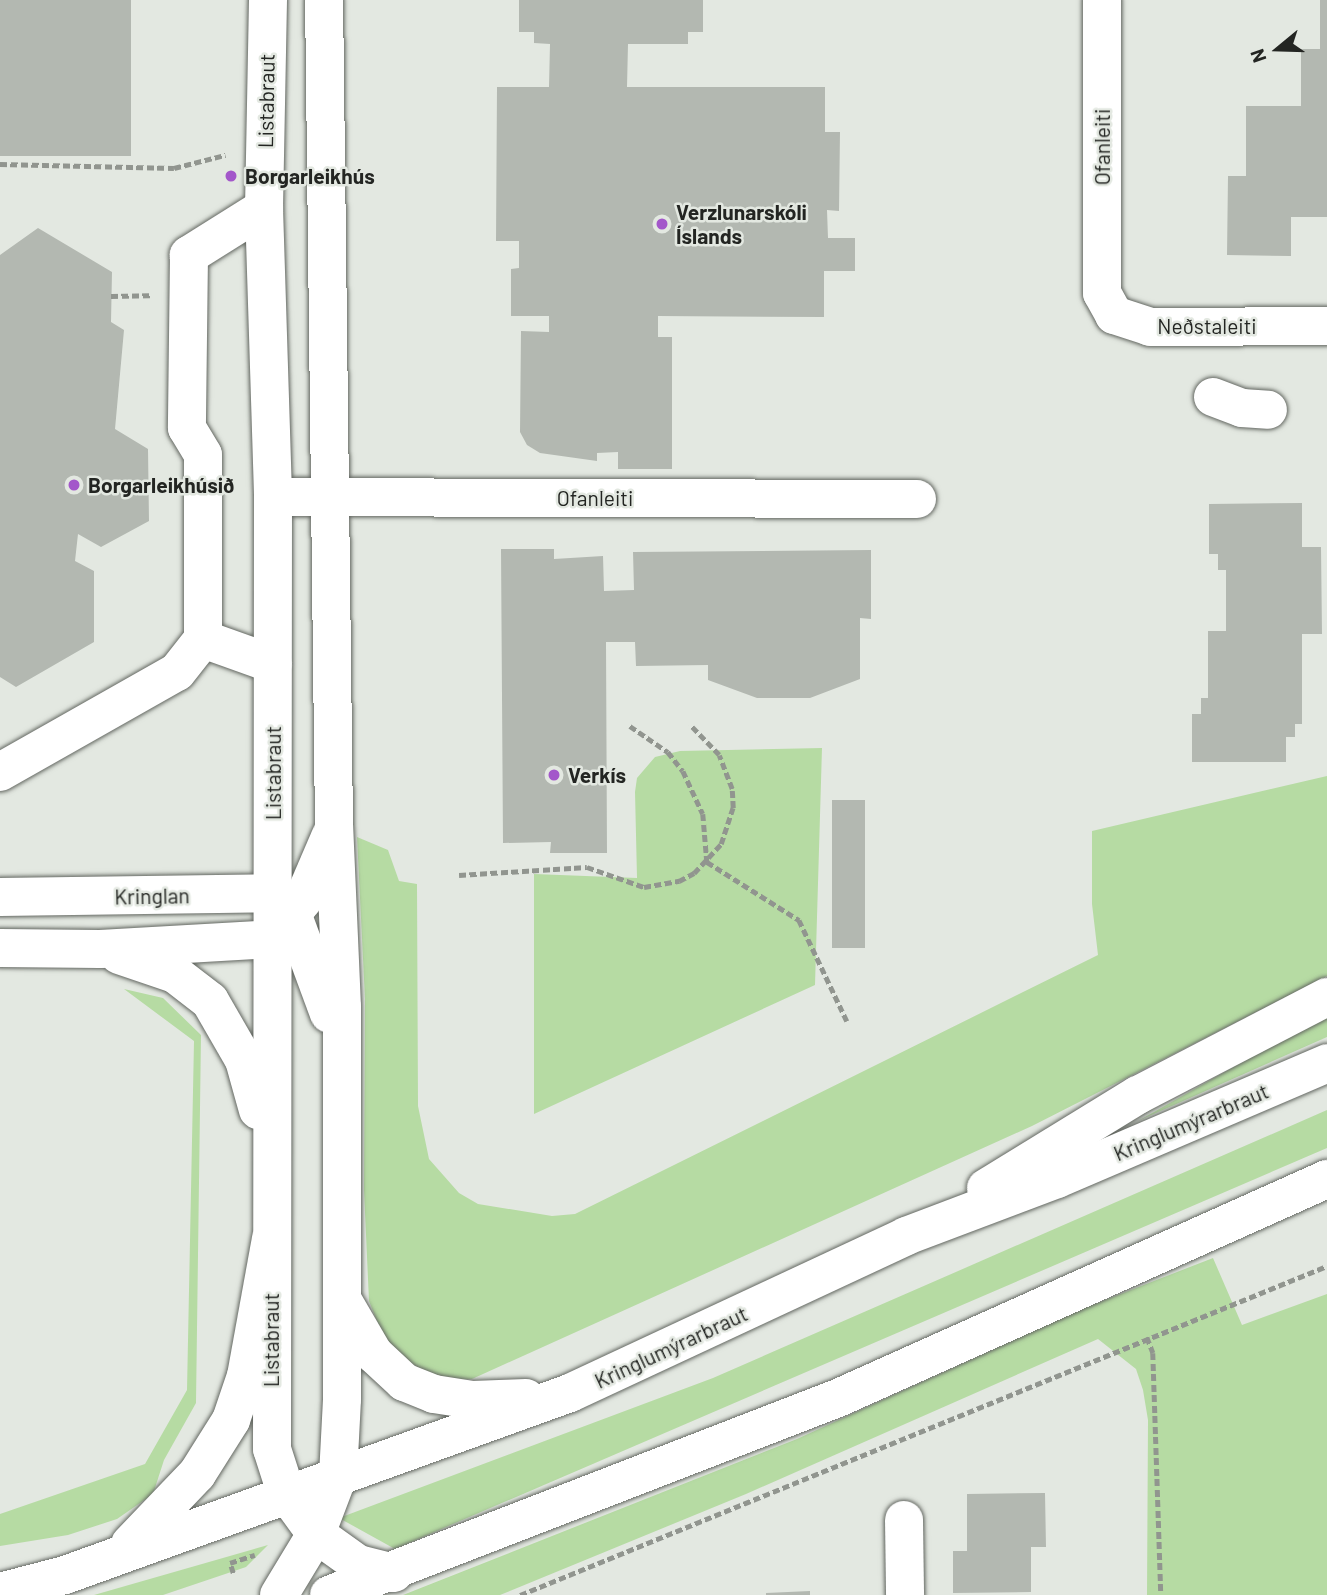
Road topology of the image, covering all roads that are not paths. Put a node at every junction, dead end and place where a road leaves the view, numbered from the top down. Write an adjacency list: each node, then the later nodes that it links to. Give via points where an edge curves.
1 (268, 0): 4 (street, Listabraut)
2 (324, 0): 10 (street)
3 (1101, 0): 5 (street, Ofanleiti)
4 (264, 208): 9 (street, Listabraut); 12 (street, via 189,255 187,428 203,455)
5 (1102, 293): 6 (street, Neðstaleiti, via 1114,316 1150,327)
6 (1327, 326)
7 (1213, 397): 8 (street, via 1242,408)
8 (1268, 410)
9 (273, 497): 10 (street, Ofanleiti); 13 (street, Listabraut)
10 (330, 497): 11 (street, Ofanleiti); 15 (street)
11 (916, 499)
12 (203, 639): 13 (street); 14 (street, via 177,672)
13 (273, 664): 17 (street, Listabraut)
14 (0, 772)
15 (334, 826): 17 (street); 22 (street)
16 (0, 897): 17 (street, Kringlan)
17 (279, 916): 19 (street); 22 (street, via 311,957); 23 (street, Listabraut)
18 (0, 948): 19 (street)
19 (100, 948): 23 (street, via 175,974 209,1001 244,1060)
20 (1327, 997): 27 (street, via 1138,1095)
21 (1327, 1063): 27 (street, Kringlumýrarbraut, via 1057,1179)
22 (342, 1067): 29 (street)
23 (271, 1158): 28 (street, Listabraut)
24 (1327, 1180): 26 (street)
25 (1327, 1194): 26 (street)
26 (1272, 1204): 36 (street, via 838,1398)
27 (906, 1236): 30 (street, Kringlumýrarbraut)
28 (271, 1239): 32 (street, Listabraut, via 272,1449); 35 (street, via 246,1376 231,1420 197,1474)
29 (342, 1299): 30 (street, via 374,1354 404,1381 434,1394 498,1399); 31 (street)
30 (570, 1393): 31 (street, Kringlumýrarbraut)
31 (338, 1476): 32 (street, Kringlumýrarbraut); 34 (street)
32 (286, 1493): 34 (street, Listabraut); 35 (street, Kringlumýrarbraut)
33 (904, 1520): 40 (street)
34 (316, 1534): 36 (street, Listabraut, via 358,1564); 38 (street)
35 (118, 1555): 37 (street, Kringlumýrarbraut)
36 (394, 1573): 39 (street)
37 (0, 1592)
38 (279, 1595)
39 (329, 1595)
40 (905, 1595)

